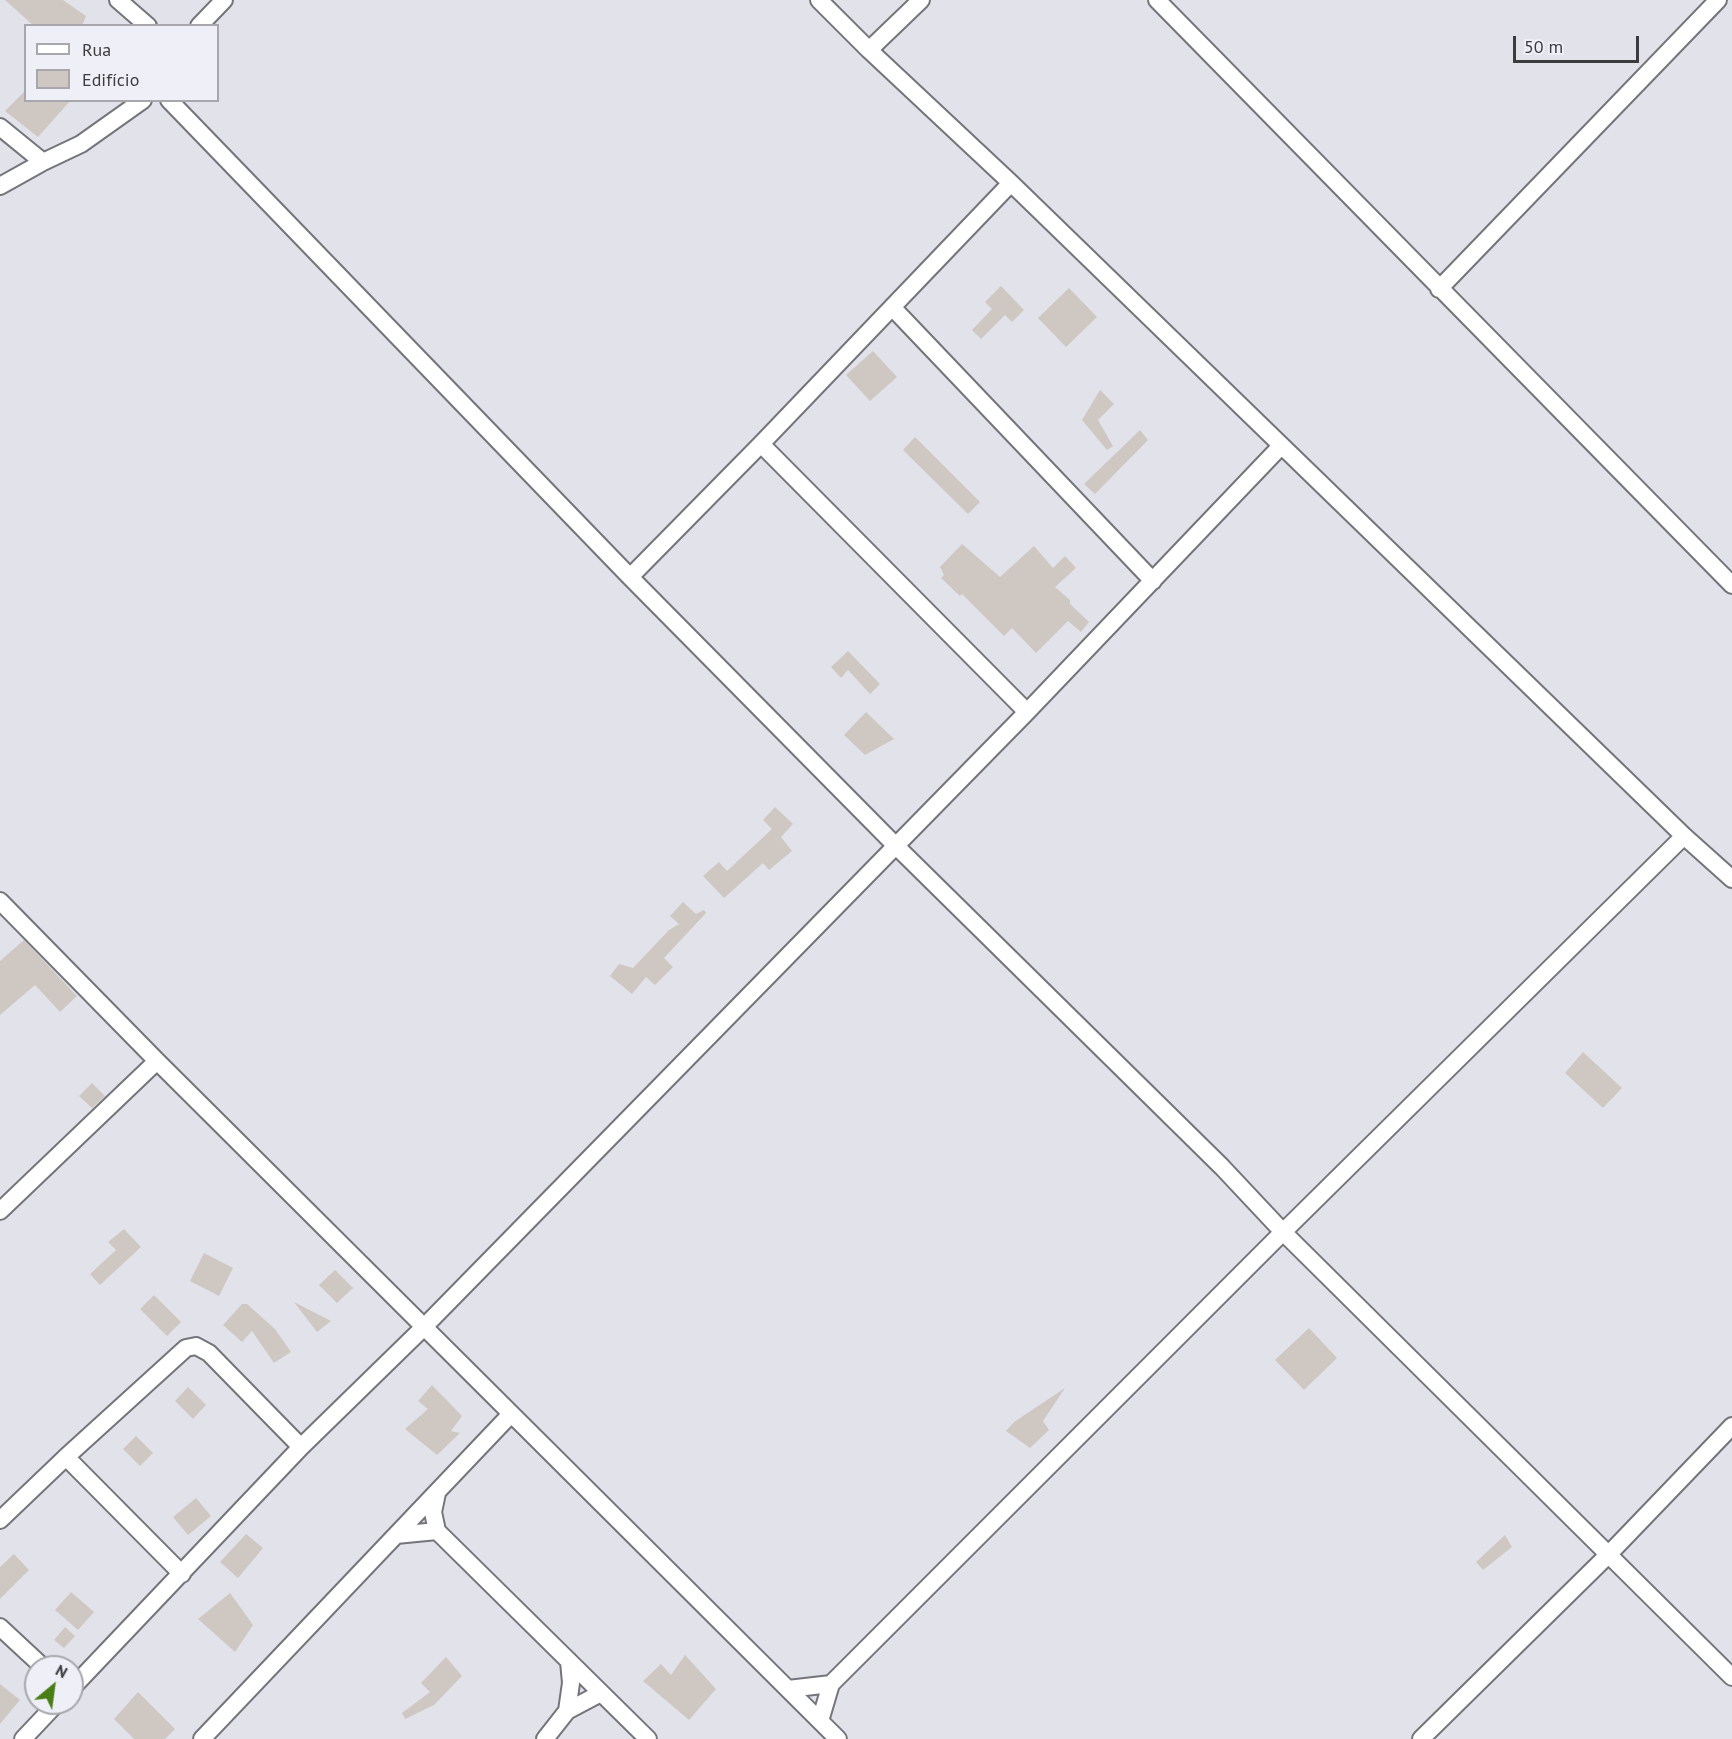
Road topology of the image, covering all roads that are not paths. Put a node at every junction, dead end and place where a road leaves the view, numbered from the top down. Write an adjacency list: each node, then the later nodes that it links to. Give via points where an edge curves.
1 (118, 0): 7 (street)
2 (224, 0): 8 (street)
3 (819, 0): 9 (street)
4 (921, 0): 9 (street)
5 (1158, 0): 16 (street)
6 (1718, 0): 16 (street)
7 (146, 24)
8 (201, 24)
9 (869, 51): 14 (street)
10 (140, 102): 13 (street, via 81,144)
11 (171, 102): 20 (street)
12 (0, 127): 13 (street)
13 (43, 162): 15 (street)
14 (1011, 183): 17 (street); 19 (street)
15 (0, 186)
16 (1439, 289): 22 (street)
17 (892, 307): 18 (street); 21 (street)
18 (761, 444): 20 (street); 23 (street)
19 (1281, 446): 21 (street); 24 (street)
20 (630, 577): 25 (street)
21 (1153, 581): 23 (street)
22 (1732, 585)
23 (1027, 712): 25 (street)
24 (1684, 836): 26 (street); 30 (street)
25 (895, 845): 30 (street); 31 (street)
26 (1732, 879)
27 (0, 901): 28 (street)
28 (157, 1061): 29 (street); 31 (street)
29 (0, 1211)
30 (1283, 1232): 40 (street); 47 (street)
31 (424, 1327): 32 (street); 34 (street)
32 (511, 1414): 36 (street); 48 (street)
33 (1732, 1426): 40 (street)
34 (301, 1447): 35 (street, via 209,1353 196,1346 186,1348); 41 (street)
35 (66, 1457): 37 (street); 41 (street)
36 (438, 1492): 38 (street, via 433,1512); 39 (street)
37 (0, 1520)
38 (437, 1531): 39 (street); 44 (street)
39 (396, 1535): 54 (street)
40 (1608, 1555): 46 (street); 58 (street)
41 (182, 1574): 45 (street)
42 (0, 1627): 43 (street)
43 (30, 1655)
44 (569, 1661): 49 (street); 50 (street)
45 (84, 1676)
46 (1732, 1677)
47 (831, 1684): 48 (street); 52 (street)
48 (788, 1689): 52 (street)
49 (601, 1693): 50 (street); 56 (street)
50 (567, 1711): 55 (street)
51 (46, 1715): 53 (street)
52 (820, 1721): 57 (street)
53 (23, 1739)
54 (202, 1739)
55 (545, 1739)
56 (648, 1739)
57 (838, 1739)
58 (1421, 1739)

